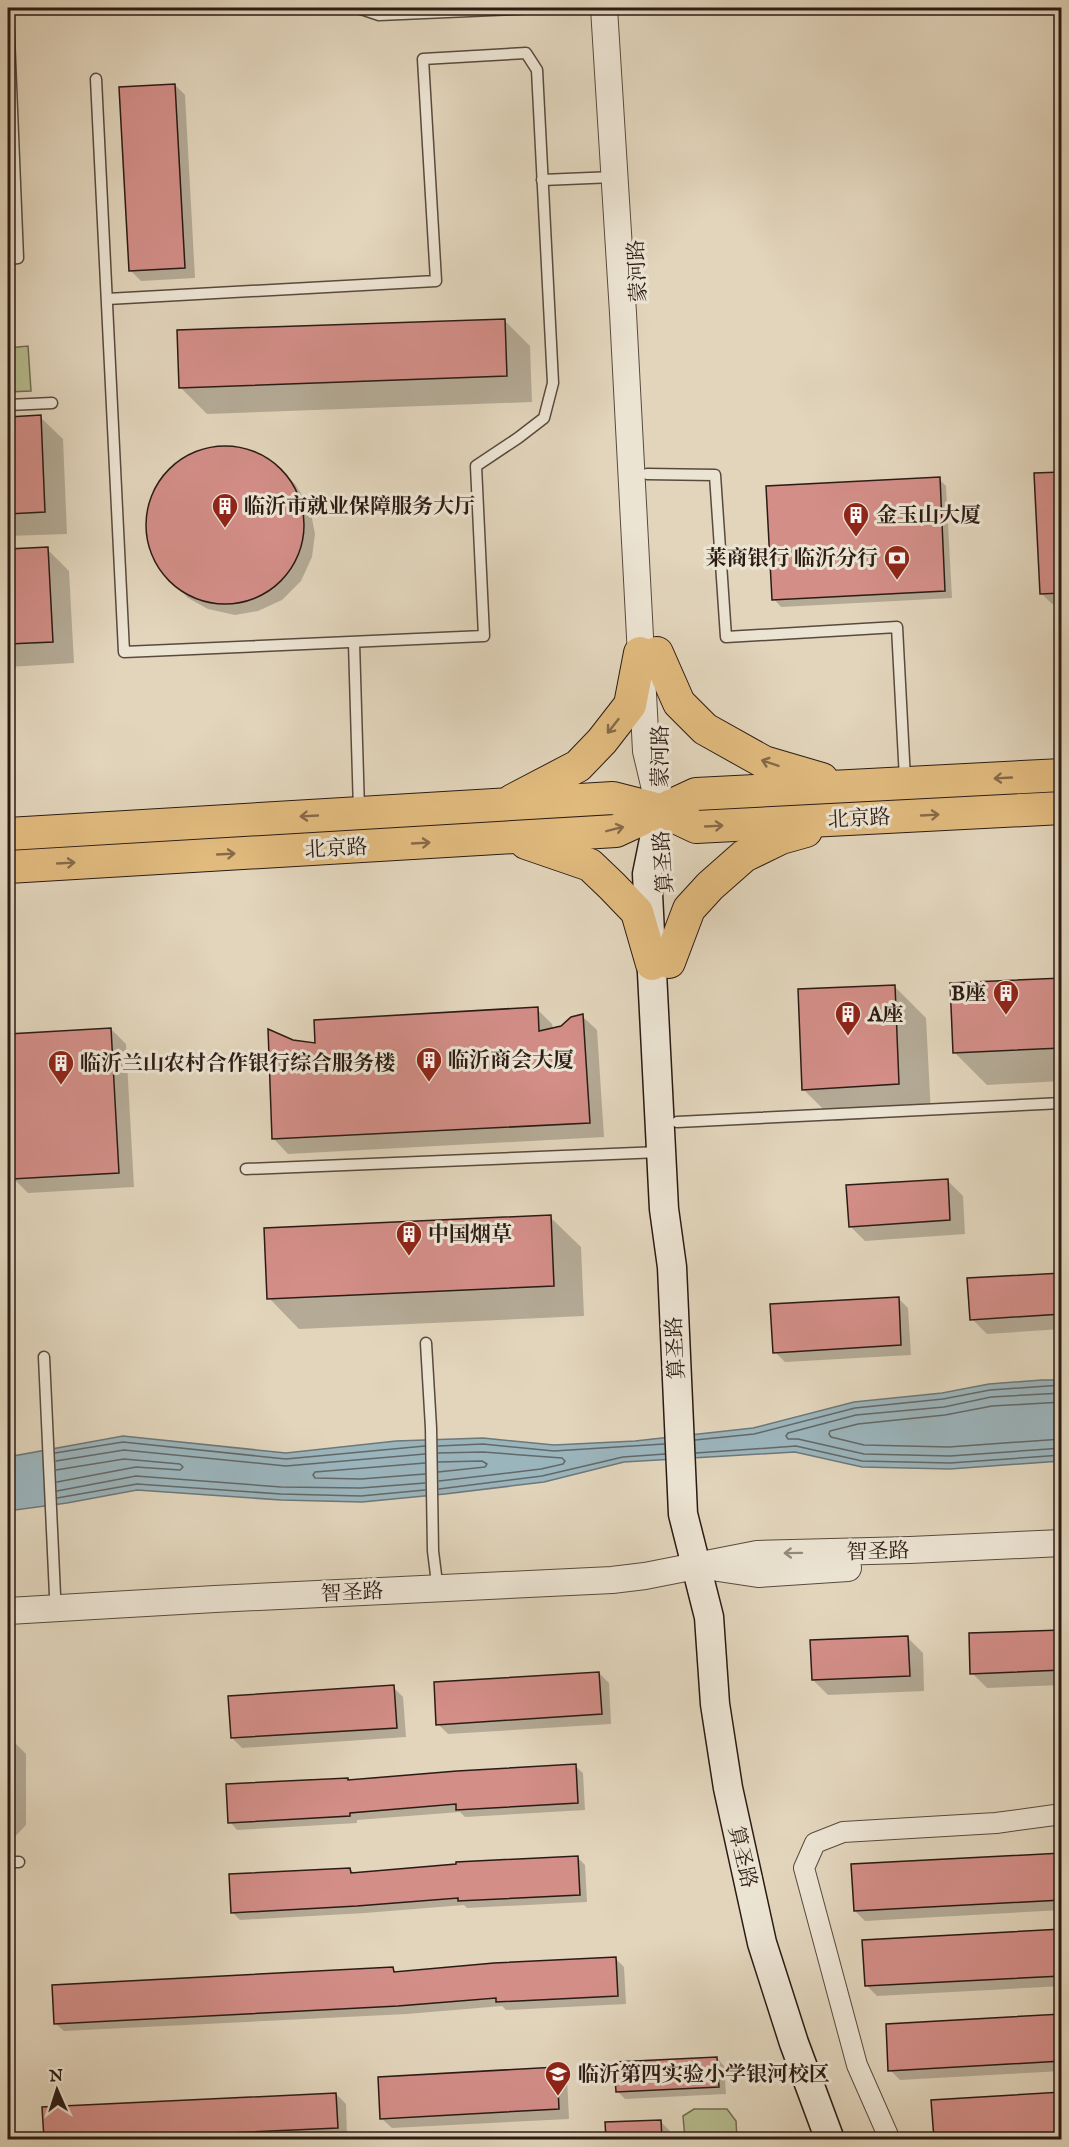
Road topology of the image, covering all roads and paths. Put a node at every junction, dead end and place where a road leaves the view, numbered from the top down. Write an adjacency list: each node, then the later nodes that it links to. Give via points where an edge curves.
1 (357, 8): 2 (lane, via 380,15)
2 (538, 8)
3 (604, 8): 7 (street, 蒙河路)
4 (621, 8): 13 (street, 蒙河路)
5 (8, 11): 9 (lane, via 18,258)
6 (96, 79): 10 (lane)
7 (615, 177): 8 (lane); 15 (street, 蒙河路)
8 (542, 180): 10 (lane, via 537,70 526,53 423,59 436,281); 14 (lane, via 553,382 544,418 476,466 484,636)
9 (8, 259)
10 (107, 299): 14 (lane, via 124,652)
11 (52, 402): 12 (lane)
12 (8, 405)
13 (648, 474): 15 (street, 蒙河路); 17 (lane, via 715,475 726,637 897,627)
14 (354, 643): 22 (lane)
15 (649, 653): 18 (main road, one-way to 15, via 764,762 705,729 679,703); 19 (main road, one-way to 19, via 630,705 578,766); 21 (street, 蒙河路, via 662,750)
16 (1062, 775): 17 (main road, 北京路, one-way to 17)
17 (905, 783): 18 (main road, 北京路)
18 (846, 786): 21 (main road, 北京路, via 696,794)
19 (504, 804): 21 (main road, 北京路, via 613,798); 22 (main road, 北京路)
20 (1062, 808): 23 (main road, 北京路, one-way to 20)
21 (660, 810): 23 (main road, 北京路, one-way to 23, via 696,827); 25 (main road, 北京路, one-way to 21, via 616,831); 27 (main road, 算圣路)
22 (359, 813): 24 (main road, 北京路, one-way to 24)
23 (852, 819): 27 (main road, via 781,838 744,856 689,909)
24 (8, 834)
25 (511, 837): 26 (main road, 北京路, one-way to 25); 27 (main road, via 590,865 637,912)
26 (8, 867)
27 (660, 963): 29 (main road, 算圣路); 30 (main road, 算圣路)
28 (1062, 1103): 29 (lane)
29 (677, 1122): 34 (main road, 算圣路, via 689,1265)
30 (661, 1152): 31 (lane); 34 (main road, 算圣路)
31 (246, 1169)
32 (426, 1343): 38 (lane)
33 (44, 1358): 39 (lane)
34 (687, 1415): 37 (main road, 算圣路, via 690,1477 701,1514)
35 (1062, 1543): 37 (street, 智圣路, one-way to 37, via 757,1554)
36 (1062, 1556): 37 (street, 智圣路, via 758,1574)
37 (696, 1565): 38 (street, 智圣路); 41 (street, 智圣路, via 612,1580); 43 (main road, 算圣路, via 691,1618 698,1706 711,1791 745,1947); 44 (main road, 算圣路, via 710,1617 715,1704 728,1788 762,1943)
38 (436, 1575): 39 (street, 智圣路)
39 (55, 1595): 40 (street, 智圣路)
40 (8, 1598)
41 (8, 1611)
42 (1062, 1814): 45 (street, via 996,1823 843,1832 815,1843 804,1868 857,2065)
43 (811, 2139)
44 (830, 2139)
45 (890, 2139)

